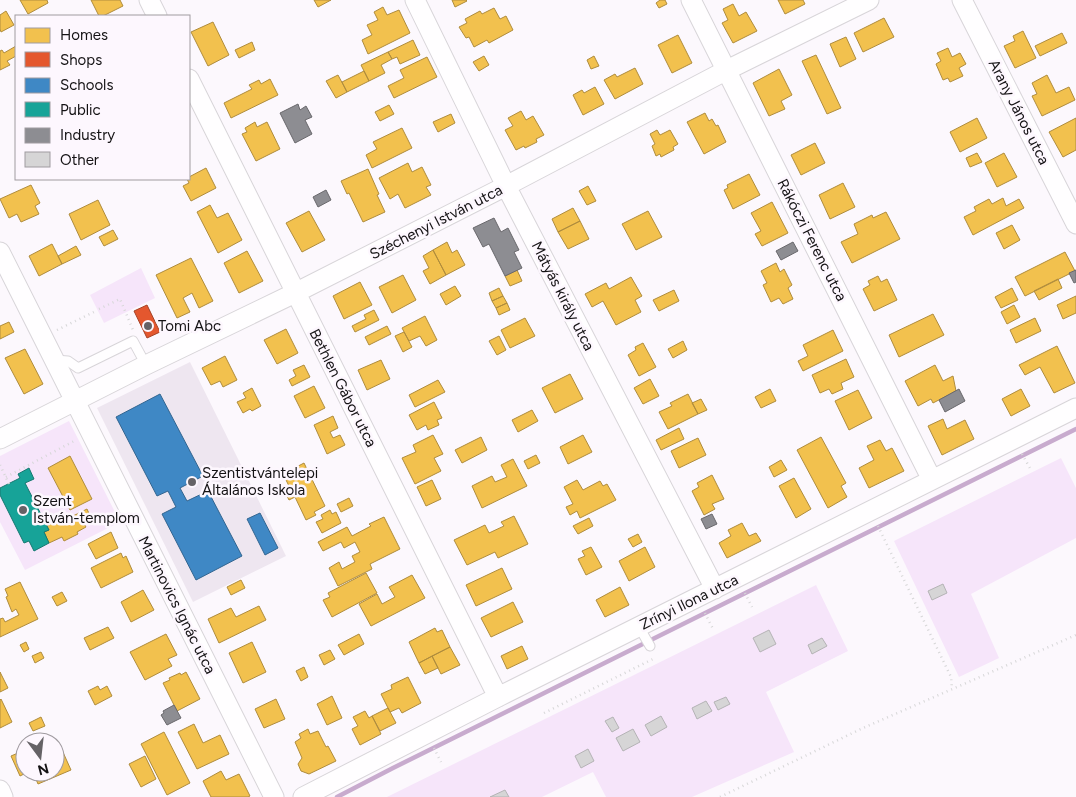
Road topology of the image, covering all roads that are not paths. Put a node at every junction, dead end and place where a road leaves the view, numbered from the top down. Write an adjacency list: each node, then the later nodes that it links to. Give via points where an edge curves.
1 (149, 0): 6 (street)
2 (415, 0): 9 (street, Mátyás király utca)
3 (691, 0): 7 (street, Rákóczi Ferenc utca)
4 (869, 0): 7 (street, Széchenyi István utca)
5 (962, 0): 10 (street, Arany János utca)
6 (156, 15)
7 (727, 70): 9 (street, Széchenyi István utca); 18 (street, Rákóczi Ferenc utca)
8 (190, 81): 12 (street, Bethlen Gábor utca)
9 (506, 186): 12 (street, Széchenyi István utca); 19 (street, Mátyás király utca)
10 (1076, 224)
11 (0, 252): 13 (street, Martinovics Ignác utca)
12 (295, 293): 14 (street, Széchenyi István utca); 22 (street, Bethlen Gábor utca)
13 (55, 360): 14 (lane, via 68,361 78,368 133,341); 15 (street, Martinovics Ignác utca)
14 (146, 365): 15 (street, Széchenyi István utca)
15 (75, 401): 17 (street, Széchenyi István utca); 25 (street, Martinovics Ignác utca)
16 (1076, 408): 18 (street, Zrínyi Ilona utca)
17 (0, 439)
18 (932, 480): 19 (street, Zrínyi Ilona utca)
19 (715, 590): 20 (street, Zrínyi Ilona utca)
20 (641, 631): 21 (lane); 22 (street, Zrínyi Ilona utca)
21 (650, 646)
22 (498, 697): 26 (street, Zrínyi Ilona utca)
23 (0, 790): 24 (street)
24 (3, 797)
25 (274, 797)
26 (303, 797)

